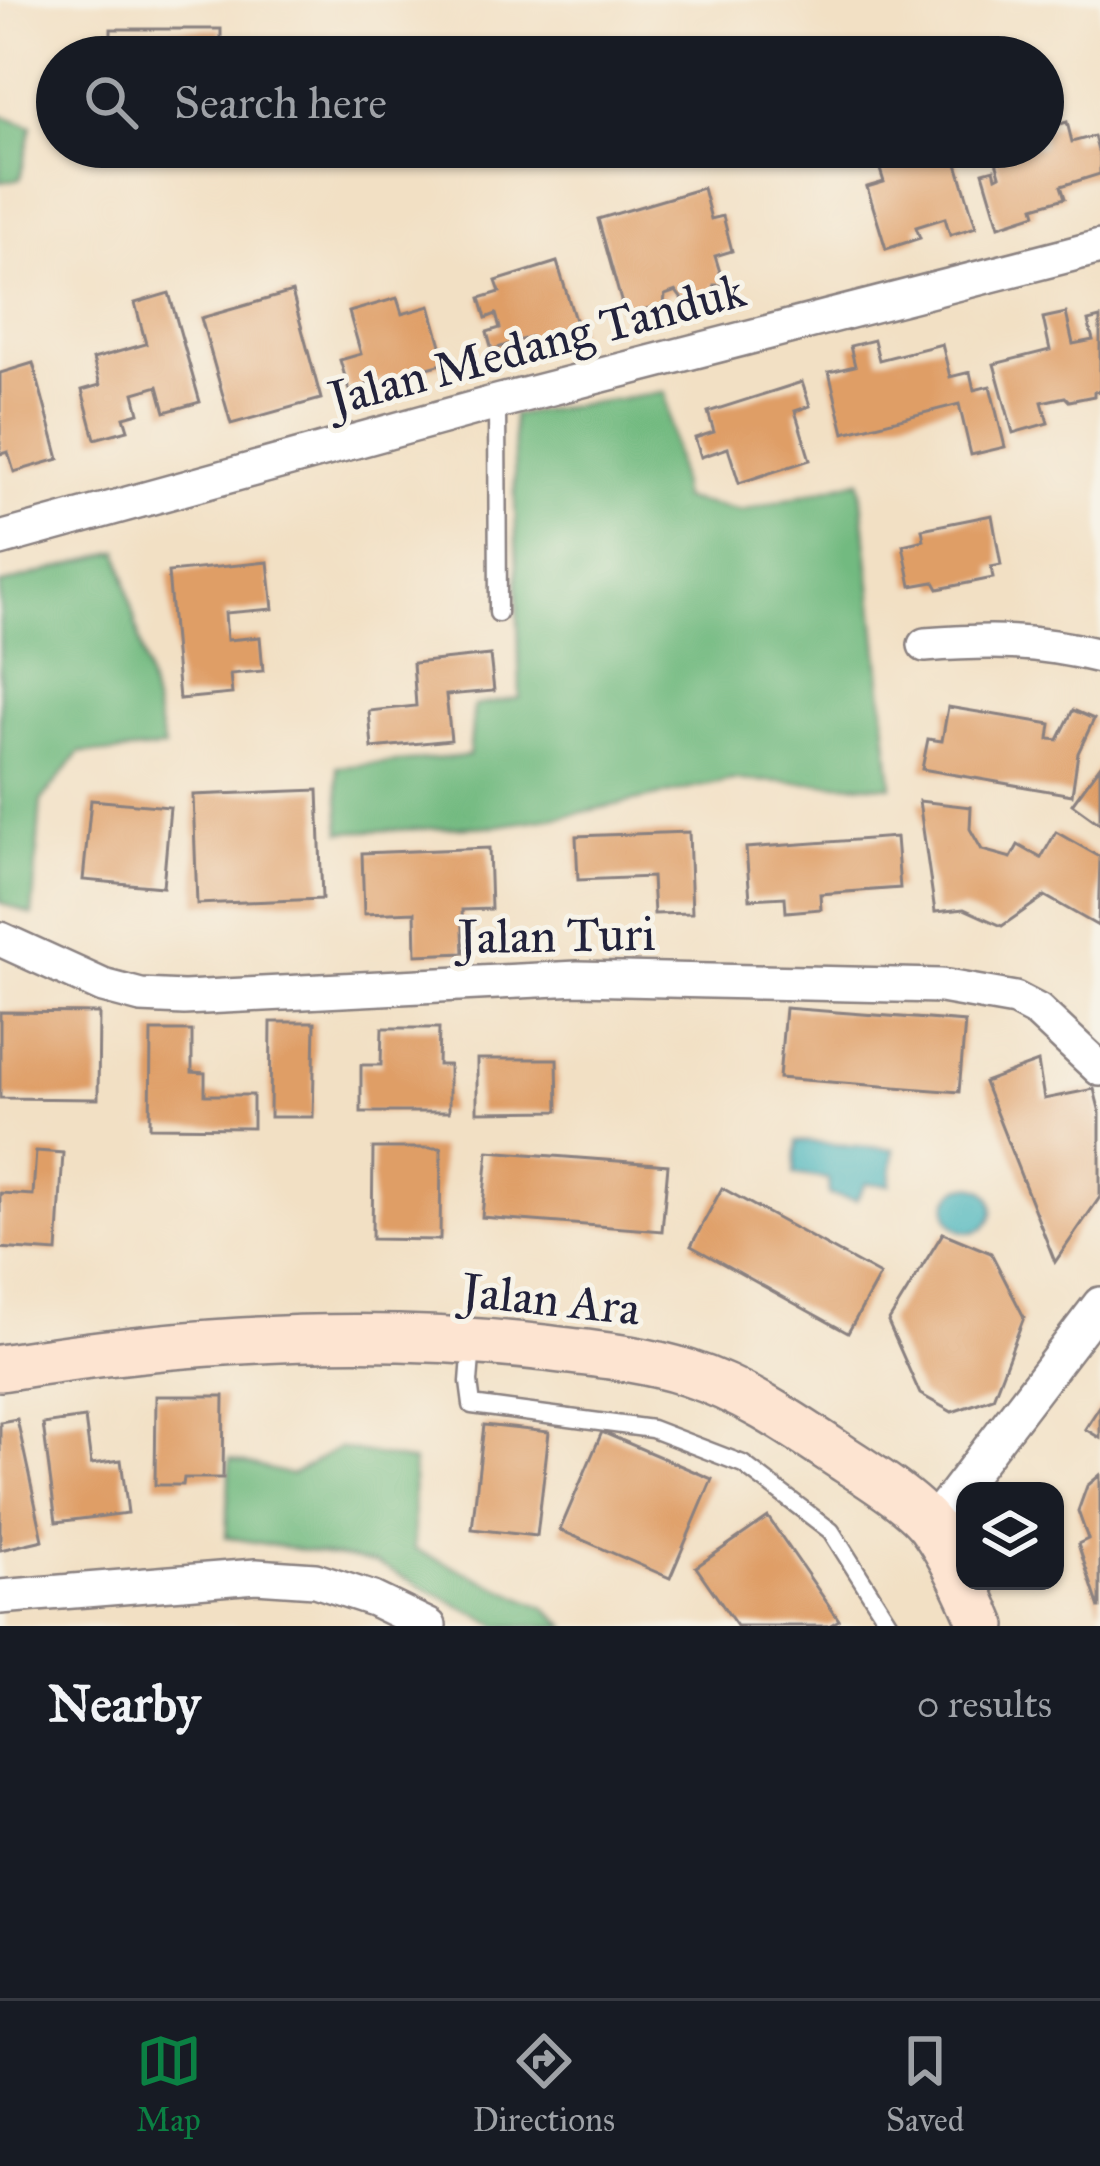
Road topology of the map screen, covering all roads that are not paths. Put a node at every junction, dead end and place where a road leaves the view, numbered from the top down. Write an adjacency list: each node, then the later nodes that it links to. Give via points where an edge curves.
1 (1100, 247): 2 (street, Jalan Medang Tanduk)
2 (497, 402): 3 (street, Jalan Medang Tanduk); 4 (lane)
3 (0, 539)
4 (498, 613)
5 (925, 646): 6 (street, via 995,640)
6 (1100, 656)
7 (0, 939): 8 (street, Jalan Turi, via 141,996 578,978 941,986 1038,1011)
8 (1100, 1070)
9 (1100, 1304): 12 (street)
10 (472, 1340): 11 (street, Jalan Ara, via 287,1339 105,1351); 12 (street, Jalan Ara, via 646,1362 726,1387); 17 (lane, via 472,1405 652,1429 743,1463 831,1531)
11 (0, 1368)
12 (931, 1525): 18 (street, Jalan Ara)
13 (62, 1591): 14 (street); 15 (street); 16 (street, via 256,1576 315,1580)
14 (0, 1598)
15 (63, 1626)
16 (429, 1626)
17 (891, 1626)
18 (982, 1626)

